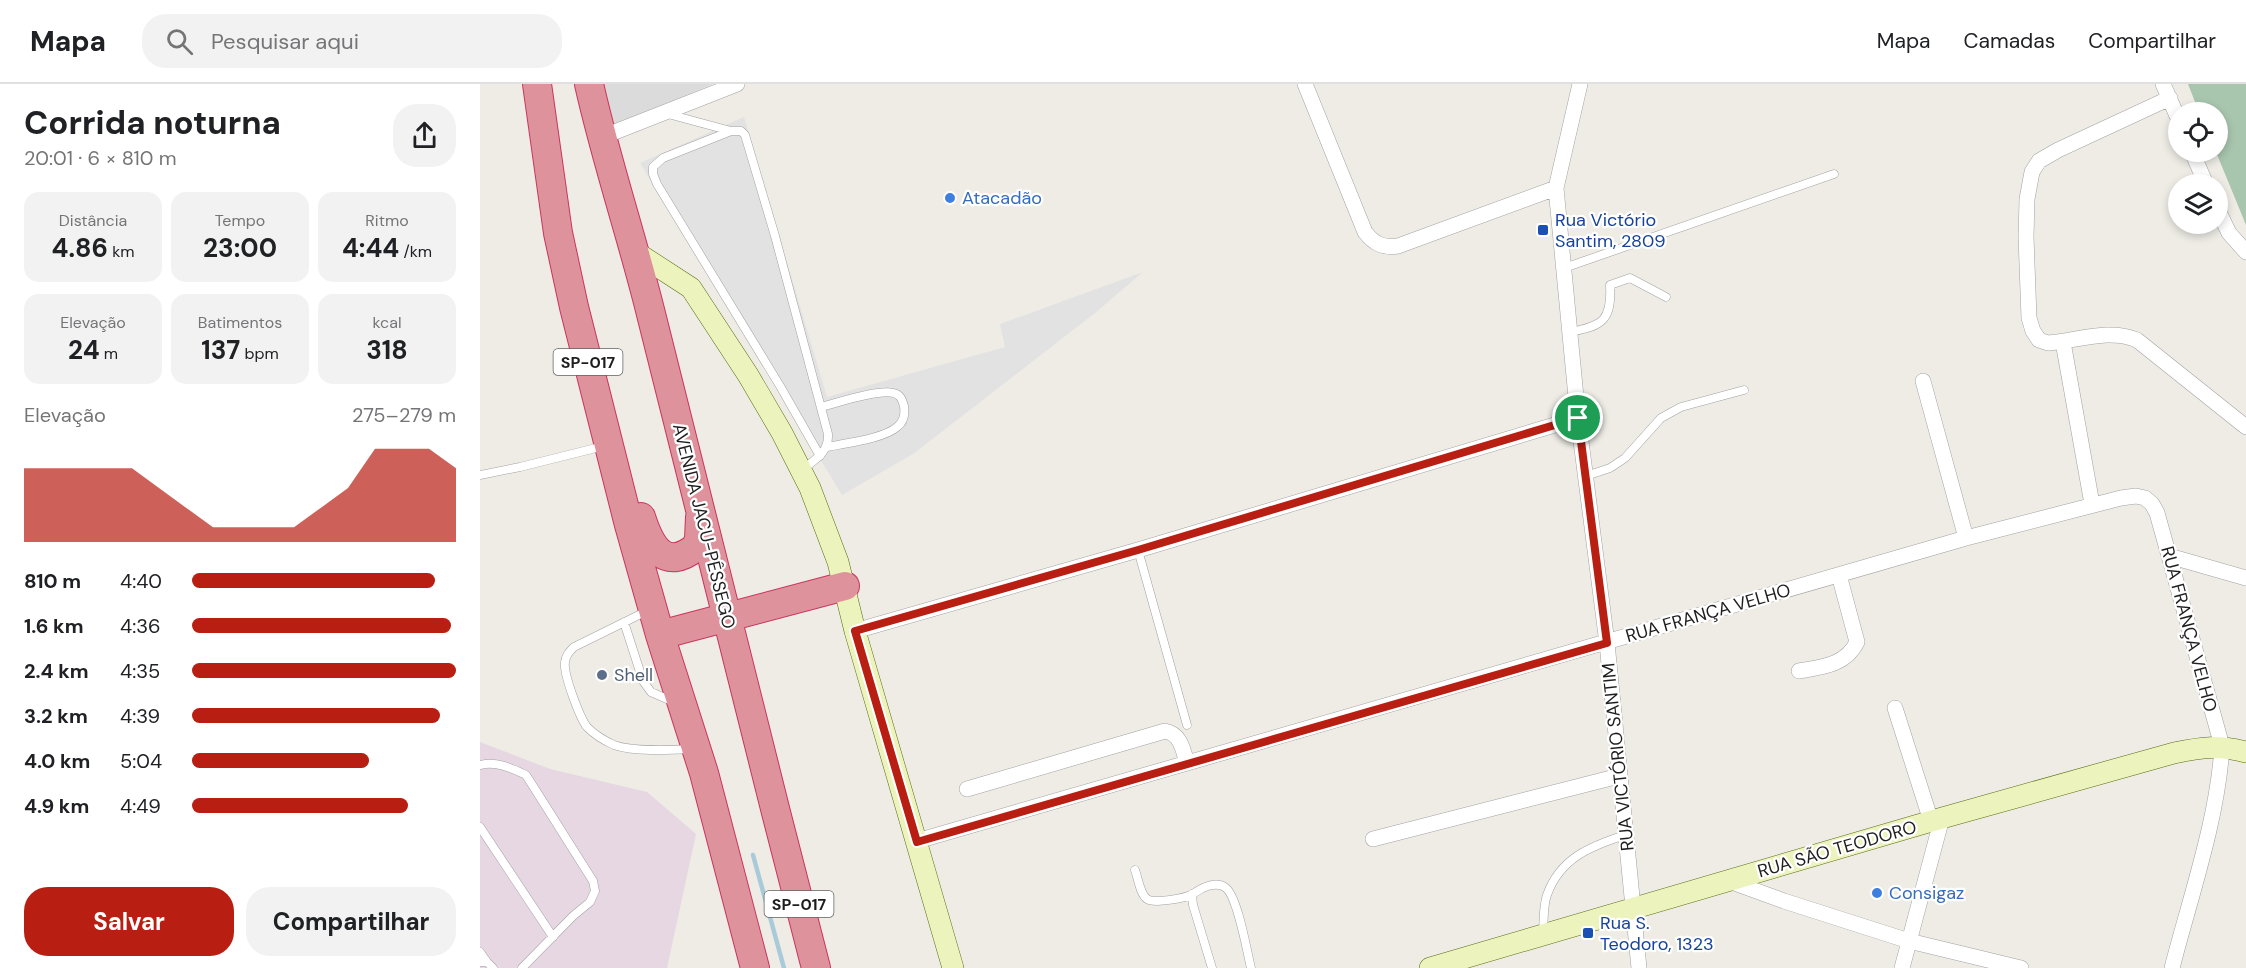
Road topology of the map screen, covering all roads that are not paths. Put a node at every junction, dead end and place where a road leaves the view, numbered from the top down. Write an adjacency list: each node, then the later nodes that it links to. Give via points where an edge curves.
1 (537, 84): 21 (highway, SP-017, via 558,233)
2 (589, 84): 11 (highway, AVENIDA JACU-PÊSSEGO / SP-017)
3 (737, 84): 9 (street)
4 (1305, 84): 13 (street, via 1365,232 1378,245 1398,246)
5 (1580, 84): 13 (street, RUA VICTÓRIO SANTIM)
6 (2163, 84): 7 (street)
7 (2170, 98): 8 (street); 23 (street, via 2058,150 2039,161 2032,172 2026,228 2029,318 2039,340)
8 (2172, 102)
9 (663, 113): 10 (lane); 11 (street)
10 (731, 131): 26 (lane, via 745,135); 31 (lane, via 663,158 655,164 653,174)
11 (602, 137): 15 (highway, AVENIDA JACU-PÊSSEGO / SP-017)
12 (1834, 174): 17 (lane)
13 (1556, 188): 17 (street, RUA VICTÓRIO SANTIM)
14 (2228, 231): 16 (street)
15 (634, 251): 18 (main road); 20 (highway, AVENIDA JACU-PÊSSEGO / SP-017)
16 (2246, 252)
17 (1564, 268): 22 (street, RUA VICTÓRIO SANTIM)
18 (691, 288): 20 (main road, via 674,288); 32 (main road, via 748,375)
19 (1666, 297): 22 (lane, via 1630,278 1619,281 1610,285 1607,318 1590,329)
20 (647, 298): 36 (highway, AVENIDA JACU-PÊSSEGO / SP-017)
21 (574, 307): 29 (highway, SP-017); 36 (highway, via 616,419 639,512 653,547 676,558 696,547)
22 (1570, 332): 27 (street, RUA VICTÓRIO SANTIM)
23 (2063, 342): 28 (street, via 2113,334 2137,340); 35 (street)
24 (1923, 381): 37 (street)
25 (1744, 390): 34 (lane, via 1681,407 1661,418 1625,458)
26 (821, 407): 30 (lane); 30 (lane, via 890,392 899,395 905,412 897,427 885,433)
27 (1578, 418): 34 (street, RUA VICTÓRIO SANTIM); 38 (street)
28 (2246, 427)
29 (609, 444): 33 (lane); 43 (highway, SP-017)
30 (827, 447): 31 (lane)
31 (820, 456): 32 (lane)
32 (802, 470): 42 (main road)
33 (480, 475)
34 (1586, 476): 48 (street, RUA VICTÓRIO SANTIM)
35 (2092, 504): 37 (street, RUA FRANÇA VELHO); 39 (street, RUA FRANÇA VELHO, via 2145,498 2157,513)
36 (699, 506): 44 (highway, AVENIDA JACU-PÊSSEGO / SP-017)
37 (1966, 538): 40 (street, RUA FRANÇA VELHO)
38 (1138, 550): 46 (street); 52 (lane)
39 (2169, 556): 41 (street); 53 (street, RUA FRANÇA VELHO)
40 (1839, 575): 48 (street, RUA FRANÇA VELHO); 49 (street, via 1857,642 1848,657 1831,665)
41 (2246, 578)
42 (845, 586): 44 (highway); 46 (main road)
43 (653, 608): 45 (lane); 47 (highway, SP-017)
44 (727, 616): 47 (highway); 77 (highway, AVENIDA JACU-PÊSSEGO / SP-017)
45 (624, 622): 50 (lane, via 636,666 647,686 658,697); 54 (lane, via 567,654 564,664 568,686 586,726 616,746)
46 (855, 631): 64 (main road)
47 (660, 635): 50 (highway, SP-017)
48 (1607, 643): 56 (street, RUA FRANÇA VELHO); 58 (street, RUA VICTÓRIO SANTIM)
49 (1799, 671)
50 (682, 705): 54 (highway, SP-017)
51 (1895, 708): 60 (street)
52 (1187, 724)
53 (2222, 746): 55 (main road, RUA SÃO TEODORO); 60 (main road, RUA SÃO TEODORO, via 2174,753); 85 (street, via 2214,806)
54 (696, 748): 76 (highway, SP-017)
55 (2246, 752)
56 (1187, 763): 59 (street, via 1179,738 1166,731); 64 (street, RUA FRANÇA VELHO)
57 (480, 765): 70 (lane, via 500,764 526,775 593,882 595,891 590,902)
58 (1619, 776): 62 (street, RUA VICTÓRIO SANTIM); 63 (street)
59 (967, 789)
60 (1936, 820): 66 (main road, RUA SÃO TEODORO); 71 (street)
61 (480, 827): 70 (lane)
62 (1625, 835): 68 (street, RUA VICTÓRIO SANTIM); 69 (lane, via 1595,845 1569,860 1546,897)
63 (1373, 839)
64 (917, 842): 78 (main road)
65 (1135, 870): 67 (lane, via 1148,900 1157,902)
66 (1728, 881): 68 (main road, RUA SÃO TEODORO); 71 (street)
67 (1192, 894): 79 (lane); 80 (lane, via 1202,887 1226,887 1239,917)
68 (1633, 909): 69 (main road, RUA SÃO TEODORO); 82 (street, RUA VICTÓRIO SANTIM)
69 (1543, 936): 74 (main road, RUA SÃO TEODORO)
70 (553, 937): 75 (lane)
71 (1909, 941): 83 (street); 84 (street)
72 (480, 951): 73 (lane)
73 (486, 964)
74 (1455, 965): 81 (main road, RUA SÃO TEODORO)
75 (522, 968)
76 (755, 968)
77 (816, 968)
78 (953, 968)
79 (1212, 968)
80 (1251, 968)
81 (1430, 968)
82 (1639, 968)
83 (1902, 968)
84 (2021, 968)
85 (2172, 968)

